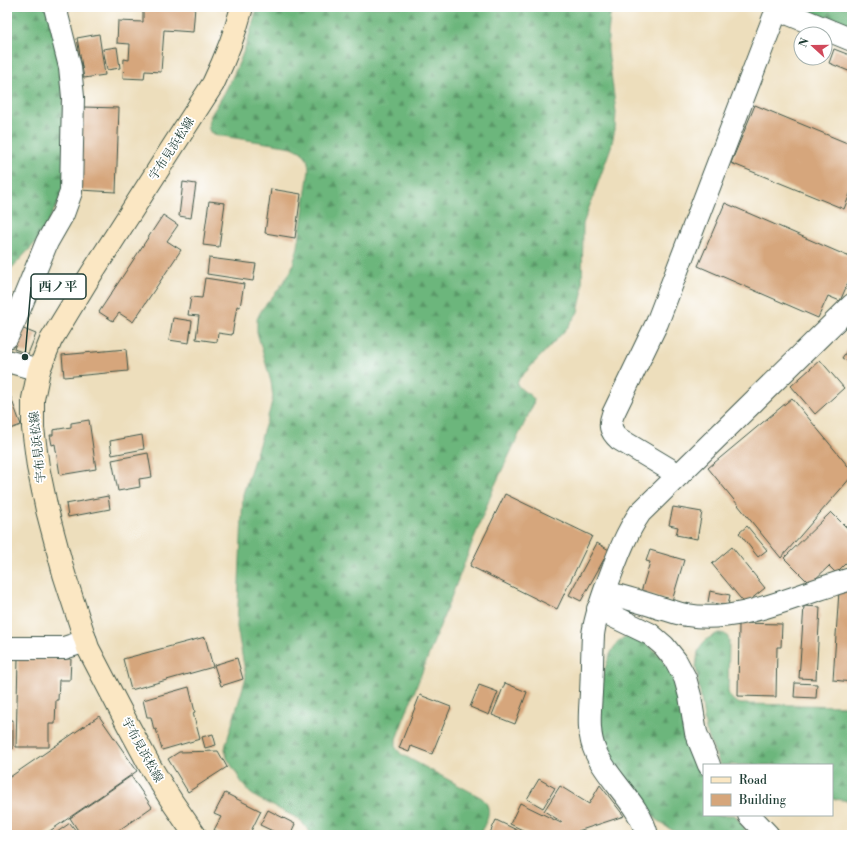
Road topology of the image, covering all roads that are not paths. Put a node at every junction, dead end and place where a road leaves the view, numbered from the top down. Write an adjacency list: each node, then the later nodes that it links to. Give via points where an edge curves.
1 (55, 7): 5 (street, via 70,67 73,97 71,192)
2 (242, 7): 7 (main road, 宇布見浜松線, via 237,27 213,84 51,340)
3 (852, 40): 8 (street, via 789,14 781,13 774,17 657,323 613,414 610,423 612,433)
4 (852, 305): 8 (street)
5 (7, 337)
6 (7, 361): 7 (street)
7 (39, 370): 11 (main road, 宇布見浜松線, via 33,399 33,428 38,467 64,574)
8 (679, 475): 10 (street, via 640,513 630,528)
9 (852, 579): 10 (street, via 755,610 710,617)
10 (602, 600): 13 (street, via 650,634 676,661 685,678 696,733); 16 (street, via 593,634 591,737 595,752 603,766 633,807)
11 (86, 641): 12 (street, via 64,648); 15 (main road, 宇布見浜松線, via 150,766)
12 (7, 648)
13 (709, 764)
14 (750, 816): 17 (street)
15 (195, 835)
16 (647, 835)
17 (768, 835)

